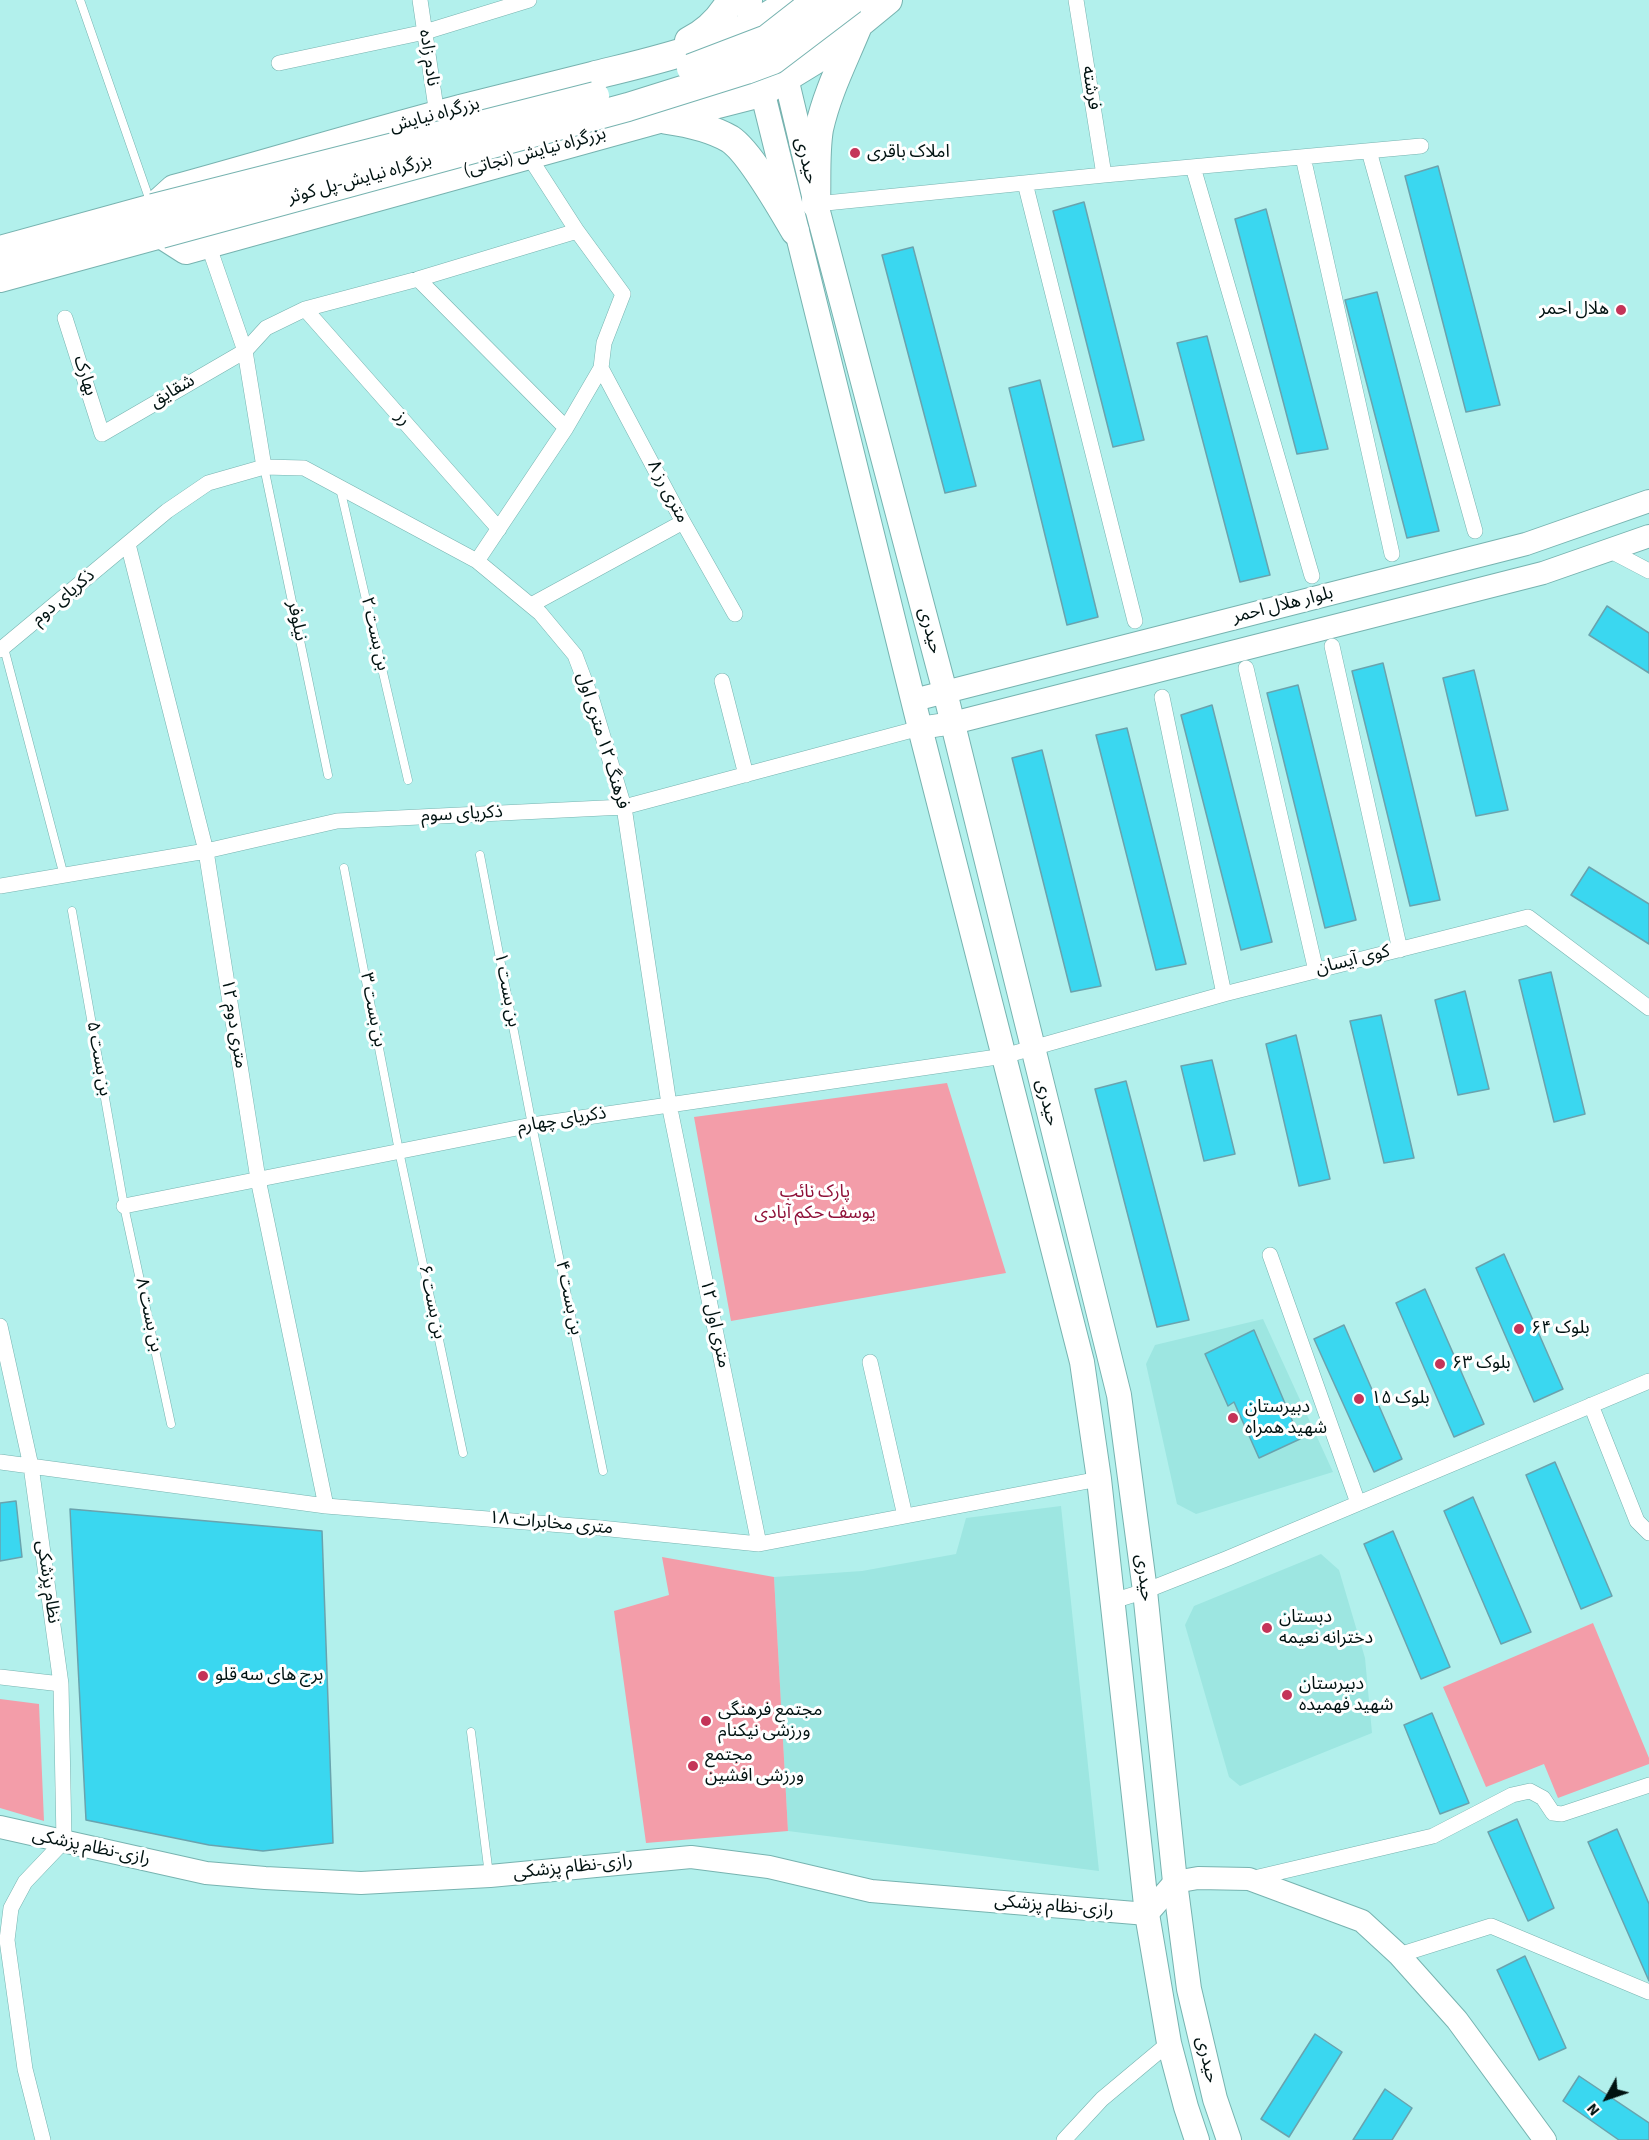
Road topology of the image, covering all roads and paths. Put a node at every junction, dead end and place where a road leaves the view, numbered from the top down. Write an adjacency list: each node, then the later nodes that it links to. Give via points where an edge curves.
1 (80, 0): 24 (lane)
2 (420, 0): 10 (street, نادم زاده)
3 (529, 0): 10 (street)
4 (731, 0): 12 (highway, via 700,36)
5 (817, 0): 24 (highway, بزرگراه نیایش-پل کوثر, bridge, via 767,39 661,78)
6 (888, 0): 9 (highway, بزرگراه نیایش (نجاتی))
7 (1076, 0): 21 (street, فرشته)
8 (767, 8): 12 (highway, بزرگراه نیایش, via 723,38); 13 (main road)
9 (856, 12): 13 (highway, بزرگراه نیایش (نجاتی), via 815,60); 23 (highway, via 843,62 825,103 819,132); 24 (highway, بزرگراه نیایش-پل کوثر, bridge, via 773,60 628,107)
10 (424, 32): 11 (street); 14 (street, نادم زاده)
11 (279, 63)
12 (640, 64): 14 (highway, بزرگراه نیایش); 15 (highway, via 667,70 675,79 675,101)
13 (773, 87): 15 (highway, بزرگراه نیایش (نجاتی)); 23 (main road, حیدری); 26 (main road, حیدری)
14 (436, 115): 24 (highway, بزرگراه نیایش, via 174,189)
15 (659, 118): 18 (highway, بزرگراه نیایش (نجاتی)); 26 (highway, via 691,124 732,140)
16 (1421, 146): 17 (street)
17 (1369, 151): 19 (street); 43 (street)
18 (528, 155): 25 (street); 27 (highway, بزرگراه نیایش (نجاتی))
19 (1303, 157): 20 (street); 47 (street)
20 (1193, 167): 21 (street); 50 (street)
21 (1104, 175): 22 (street)
22 (1025, 183): 23 (street); 53 (street)
23 (816, 204): 58 (main road, حیدری)
24 (157, 221): 27 (highway, بزرگراه نیایش (نجاتی), via 186,250); 28 (highway); 29 (highway)
25 (577, 231): 30 (street, شقایق); 34 (street, via 623,294 604,343)
26 (795, 231): 60 (main road, حیدری)
27 (208, 244): 33 (street)
28 (0, 249)
29 (0, 278)
30 (418, 279): 31 (street, شقایق); 35 (street)
31 (305, 309): 33 (street, شقایق, via 266,328); 42 (street, رز)
32 (65, 318): 36 (street, بهارک)
33 (244, 351): 36 (street, شقایق); 37 (street)
34 (601, 368): 35 (street); 41 (street, ۸ متری رز)
35 (566, 428): 42 (street)
36 (102, 434)
37 (264, 467): 38 (street, فرهنگ ۱۲ متری اول, via 303,468); 45 (street, فرهنگ ۱۲ متری اول, via 208,483); 63 (lane, نیلوفر)
38 (340, 488): 48 (street, فرهنگ ۱۲ متری اول); 65 (lane, بن بست ۲)
39 (1649, 501): 40 (main road, بلوار هلال احمر)
40 (1614, 513): 46 (main road); 58 (main road, بلوار هلال احمر, via 1516,547)
41 (683, 522): 51 (street); 52 (street, ۸ متری رز)
42 (499, 529): 48 (street)
43 (1475, 531)
44 (1649, 536): 46 (main road, بلوار هلال احمر)
45 (128, 544): 55 (street, ذکریای دوم); 67 (street, ۱۲ متری دوم)
46 (1616, 547): 49 (street); 61 (main road, بلوار هلال احمر, via 1543,573)
47 (1392, 554)
48 (477, 561): 51 (street, فرهنگ ۱۲ متری اول)
49 (1649, 572)
50 (1312, 576)
51 (531, 605): 66 (street, فرهنگ ۱۲ متری اول, via 575,655)
52 (735, 614)
53 (1135, 621)
54 (1332, 646): 73 (street)
55 (2, 649): 70 (lane)
56 (1246, 668): 74 (street)
57 (722, 681): 64 (street)
58 (945, 692): 60 (main road, بلوار هلال احمر); 61 (main road, حیدری)
59 (1162, 697): 75 (street)
60 (914, 699): 62 (main road, حیدری)
61 (953, 723): 62 (main road, بلوار هلال احمر); 77 (main road, حیدری)
62 (920, 728): 64 (street, ذکریای سوم); 78 (main road, حیدری)
63 (328, 775)
64 (746, 775): 66 (street, ذکریای سوم)
65 (408, 780)
66 (624, 807): 67 (street, ذکریای سوم, via 337,821); 79 (street, فرهنگ ۱۲ متری اول)
67 (206, 851): 70 (street, ذکریای سوم); 82 (street, ۱۲ متری دوم)
68 (480, 855): 80 (lane, بن بست ۱)
69 (344, 868): 81 (lane, بن بست ۳)
70 (64, 876): 71 (street, ذکریای سوم)
71 (0, 886)
72 (72, 911): 83 (lane, بن بست ۵)
73 (1400, 950): 74 (street, کوی آیسان); 76 (street, کوی آیسان, via 1528,917)
74 (1316, 971): 75 (street, کوی آیسان)
75 (1224, 994): 77 (street, کوی آیسان)
76 (1649, 1008)
77 (1033, 1048): 78 (street, کوی آیسان); 100 (main road, حیدری, via 1119,1395)
78 (1004, 1056): 79 (street, ذکریای چهارم); 94 (main road, حیدری, via 1082,1362)
79 (669, 1104): 80 (street, ذکریای چهارم); 99 (street, ۱۲ متری اول)
80 (532, 1125): 81 (street, ذکریای چهارم); 93 (lane, بن بست ۴)
81 (399, 1151): 82 (street, ذکریای چهارم); 90 (lane, بن بست ۶)
82 (258, 1179): 83 (street, ذکریای چهارم); 96 (street, ۱۲ متری دوم)
83 (124, 1206): 89 (lane, بن بست ۸)
84 (1270, 1255): 95 (street)
85 (0, 1326): 92 (street, نظام پزشکی)
86 (870, 1362): 97 (street)
87 (1649, 1381): 88 (street)
88 (1591, 1405): 95 (street); 98 (street, via 1637,1521)
89 (171, 1424)
90 (463, 1453)
91 (0, 1462): 92 (street, ۱۸ متری مخابرات)
92 (31, 1466): 96 (street, ۱۸ متری مخابرات); 103 (street, نظام پزشکی)
93 (603, 1471)
94 (1099, 1479): 97 (street, ۱۸ متری مخابرات); 101 (main road, حیدری)
95 (1359, 1503): 100 (street)
96 (326, 1506): 99 (street, ۱۸ متری مخابرات)
97 (904, 1516): 99 (street, ۱۸ متری مخابرات)
98 (1649, 1533)
99 (759, 1544)
100 (1145, 1591): 101 (street); 110 (main road, حیدری)
101 (1113, 1601): 111 (main road, حیدری)
102 (0, 1677): 103 (street)
103 (61, 1684): 107 (street, نظام پزشکی)
104 (471, 1732): 108 (lane)
105 (1649, 1785): 109 (street, via 1562,1814 1553,1813 1543,1798 1530,1791 1512,1795 1433,1836)
106 (0, 1827): 107 (main road, رازی-نظام پزشکی)
107 (64, 1841): 108 (main road, رازی-نظام پزشکی, via 206,1873 265,1878 361,1883); 115 (street, via 25,1882 11,1908 7,1940 25,2069)
108 (490, 1876): 111 (main road, رازی-نظام پزشکی, via 691,1857 769,1867 871,1891)
109 (1249, 1879): 110 (main road, via 1198,1878); 112 (main road, via 1362,1921)
110 (1175, 1882): 111 (main road); 118 (main road, حیدری, via 1189,1989 1215,2099)
111 (1147, 1914): 114 (main road, حیدری)
112 (1399, 1955): 113 (street, via 1491,1926); 119 (main road, via 1457,2020)
113 (1649, 1992)
114 (1169, 2043): 116 (street, via 1102,2099); 117 (main road, حیدری)
115 (44, 2140)
116 (1064, 2140)
117 (1197, 2140)
118 (1229, 2140)
119 (1545, 2140)

